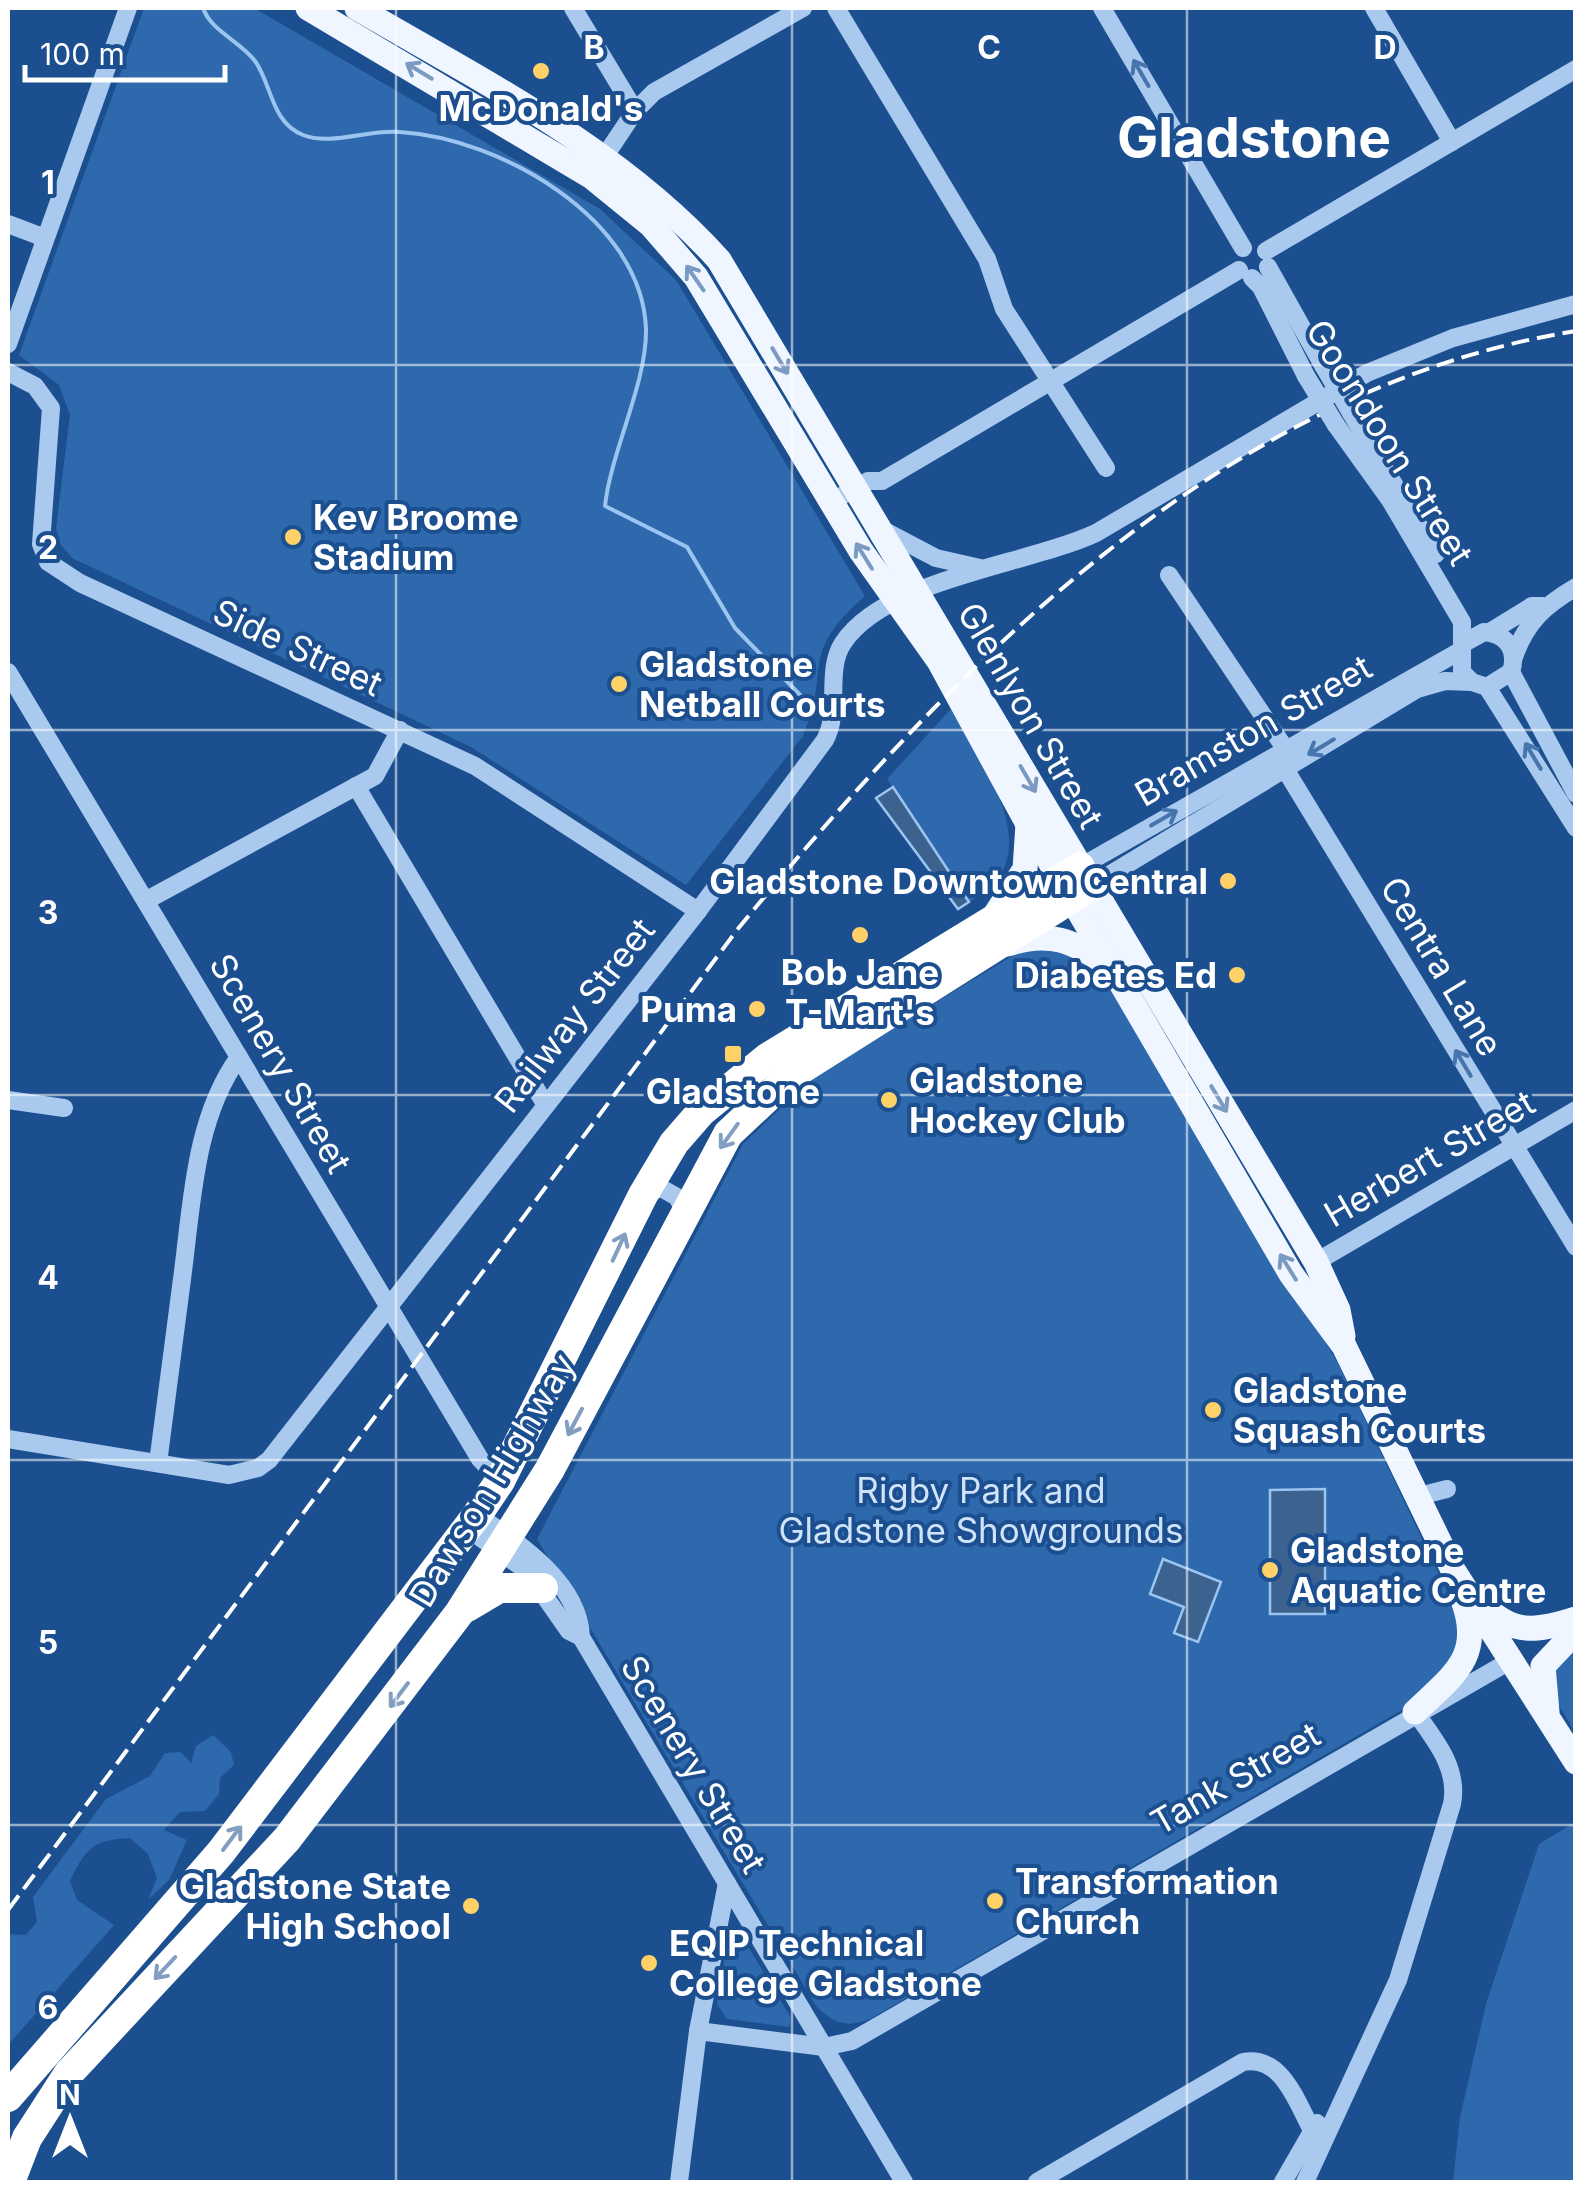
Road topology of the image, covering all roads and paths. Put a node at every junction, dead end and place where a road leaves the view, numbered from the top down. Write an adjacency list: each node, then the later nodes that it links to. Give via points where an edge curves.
1 (128, 8): 14 (street)
2 (308, 8): 12 (main road, one-way to 2)
3 (357, 8): 12 (main road)
4 (573, 8): 10 (street)
5 (803, 8): 10 (street, via 654,92)
6 (836, 8): 21 (street, via 987,259 1004,309)
7 (1102, 8): 15 (street, one-way to 7)
8 (1374, 8): 11 (street)
9 (1576, 69): 11 (street)
10 (635, 111): 12 (street)
11 (1452, 142): 16 (street)
12 (598, 167): 24 (main road, Glenlyon Street, one-way to 24, via 654,194 719,260); 25 (main road, Glenlyon Street, one-way to 12, via 696,277)
13 (8, 224): 14 (street)
14 (46, 238): 19 (street)
15 (1243, 248): 16 (street, via 1258,245); 17 (street, via 1236,260)
16 (1267, 259): 17 (street); 32 (street, Goondoon Street, bridge, via 1409,504)
17 (1245, 274): 21 (street); 32 (street, Goondoon Street, bridge, via 1261,287 1306,376)
18 (1576, 304): 27 (street, via 1453,338 1367,372 1096,533)
19 (8, 344)
20 (8, 372): 36 (street, Side Street, via 35,386 50,408 41,544 48,562 80,583)
21 (1049, 379): 22 (street); 23 (street)
22 (1106, 468)
23 (882, 480): 24 (street); 26 (street)
24 (855, 488): 25 (street); 26 (main road, Glenlyon Street)
25 (831, 502): 30 (main road, Glenlyon Street, one-way to 25)
26 (876, 523): 27 (street, via 948,562); 30 (main road, Glenlyon Street)
27 (992, 569): 30 (street)
28 (1170, 575): 37 (street)
29 (1576, 588): 31 (street, Bramston Street)
30 (906, 597): 41 (main road, Glenlyon Street); 43 (main road, Glenlyon Street, one-way to 43); 45 (street, Railway Street, via 842,644 831,729)
31 (1544, 606): 32 (street, Bramston Street, via 1532,606); 33 (street, Bramston Street)
32 (1473, 640): 33 (street, via 1504,638); 35 (street, via 1462,672); 37 (street, Bramston Street)
33 (1512, 665): 35 (street); 40 (street)
34 (9, 668): 44 (street, Scenery Street)
35 (1480, 684): 38 (street, Bramston Street, one-way to 38, via 1418,689); 42 (street, one-way to 35)
36 (400, 730): 39 (street, via 374,776); 45 (street, Side Street, via 474,766)
37 (1284, 747): 43 (street, Bramston Street, one-way to 37)
38 (1285, 769): 43 (street, Bramston Street); 54 (street, Centra Lane, one-way to 38)
39 (356, 786): 44 (street); 51 (street)
40 (1576, 794)
41 (1028, 824): 43 (main road, Glenlyon Street); 46 (main road, via 1025,869)
42 (1576, 828)
43 (1076, 882): 46 (highway, Dawson Highway); 47 (highway, Dawson Highway); 48 (main road, Glenlyon Street); 58 (main road, Glenlyon Street, one-way to 58)
44 (147, 900): 49 (street, Scenery Street)
45 (698, 911): 51 (street, Railway Street)
46 (992, 919): 55 (highway, Dawson Highway, via 731,1084 674,1143)
47 (983, 953): 48 (main road, via 1045,936 1078,944); 56 (highway, Dawson Highway, one-way to 56, via 755,1105 728,1134)
48 (1113, 968): 62 (main road, Glenlyon Street, one-way to 48, via 1291,1274)
49 (240, 1057): 60 (street, Scenery Street); 64 (street, via 216,1096 194,1185)
50 (8, 1100): 52 (street)
51 (545, 1104): 60 (street, Railway Street)
52 (64, 1108)
53 (1576, 1110): 54 (street, Herbert Street)
54 (1514, 1146): 57 (street, Centra Lane); 58 (street, Herbert Street)
55 (643, 1194): 56 (street, via 661,1188 678,1197); 59 (highway, Dawson Highway, one-way to 55)
56 (685, 1211): 61 (highway, Dawson Highway)
57 (1576, 1247)
58 (1316, 1262): 62 (main road, Glenlyon Street, via 1338,1310)
59 (602, 1285): 61 (street, via 606,1305 621,1314); 65 (highway, Dawson Highway)
60 (387, 1308): 64 (street, Railway Street, via 258,1468 229,1475); 65 (street, Scenery Street)
61 (631, 1311): 69 (highway, Dawson Highway, one-way to 69)
62 (1344, 1346): 67 (main road, Glenlyon Street)
63 (8, 1439): 64 (street)
64 (158, 1463)
65 (500, 1481): 68 (highway, Dawson Highway)
66 (1447, 1489): 67 (street)
67 (1415, 1497): 70 (main road, Glenlyon Street)
68 (472, 1521): 69 (street, Scenery Street); 83 (highway, Dawson Highway, one-way to 68, via 221,1852)
69 (505, 1543): 71 (street, Scenery Street); 72 (highway, Dawson Highway); 74 (street, Scenery Street, via 552,1574)
70 (1453, 1570): 73 (main road, via 1511,1627); 75 (main road, Glenlyon Street); 76 (main road, via 1472,1640 1454,1674)
71 (543, 1588): 72 (highway, via 498,1588); 74 (street, Scenery Street, via 569,1631)
72 (460, 1612): 85 (highway, Dawson Highway, one-way to 85, via 287,1839 68,2073 26,2138)
73 (1576, 1624): 75 (main road, Tank Street); 77 (main road, via 1543,1666)
74 (581, 1637): 79 (street, Scenery Street)
75 (1508, 1662): 76 (street, Tank Street); 77 (main road, Glenlyon Street)
76 (1415, 1712): 81 (street, Tank Street, via 852,2041); 82 (street, via 1446,1758 1454,1793 1398,1980)
77 (1548, 1720): 78 (main road, Glenlyon Street)
78 (1576, 1762)
79 (727, 1882): 80 (street); 81 (street, Scenery Street)
80 (698, 2032): 81 (street); 86 (street)
81 (824, 2047): 87 (street, Scenery Street)
82 (1356, 2070): 84 (street); 90 (street)
83 (8, 2097)
84 (1312, 2130): 88 (street, via 1277,2070 1261,2060 1243,2062); 89 (street)
85 (10, 2182)
86 (679, 2182)
87 (904, 2182)
88 (1037, 2182)
89 (1283, 2182)
90 (1305, 2182)

